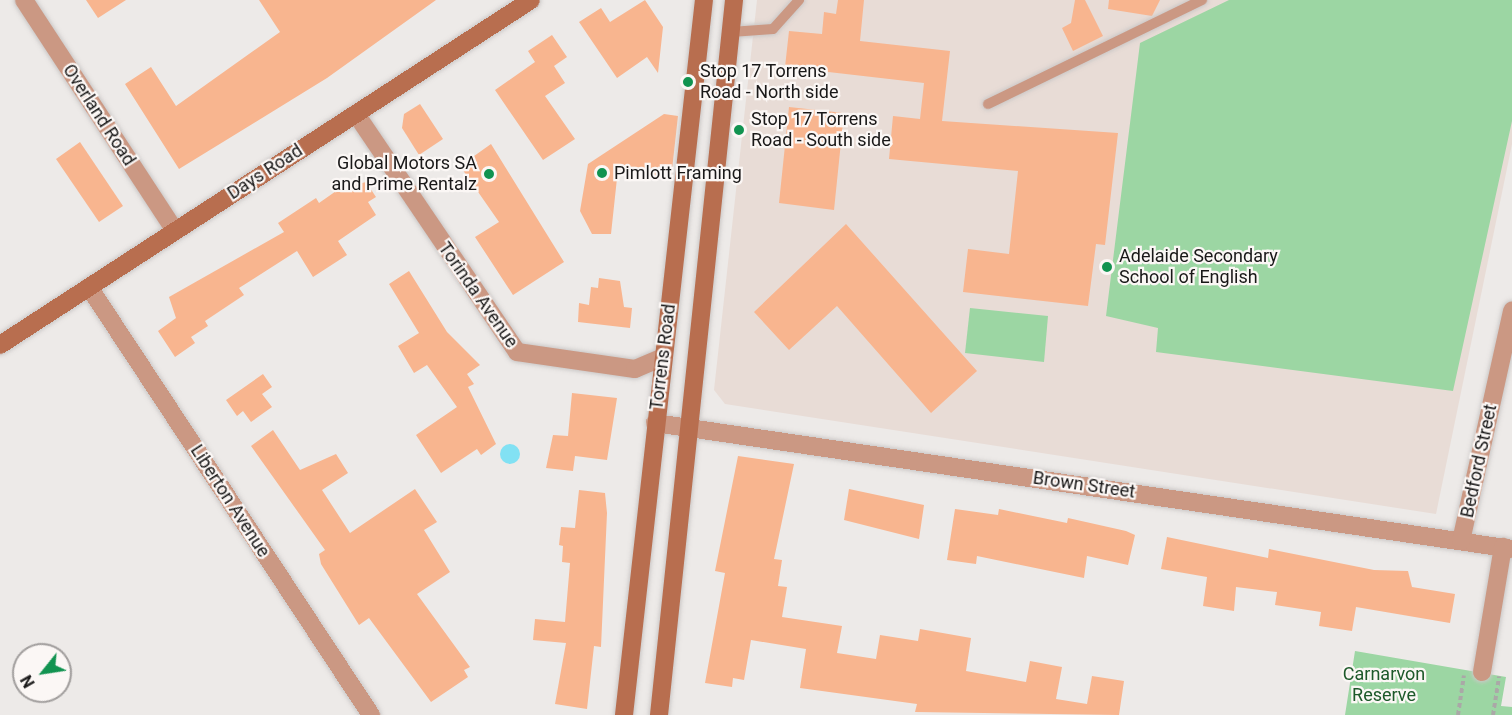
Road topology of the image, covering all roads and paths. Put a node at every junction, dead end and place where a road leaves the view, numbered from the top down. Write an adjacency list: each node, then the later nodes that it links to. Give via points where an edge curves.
1 (24, 0): 10 (street, Overland Road)
2 (531, 0): 9 (main road, Days Road)
3 (704, 0): 14 (main road, Torrens Road)
4 (734, 0): 7 (main road, Torrens Road)
5 (799, 0): 7 (lane, via 773,30)
6 (1202, 0): 8 (lane)
7 (731, 32): 16 (main road, Torrens Road)
8 (988, 104)
9 (356, 114): 10 (main road, Days Road); 14 (street, Torinda Avenue, via 517,352 635,369)
10 (175, 231): 11 (main road, Days Road)
11 (88, 287): 13 (main road, Days Road); 21 (street, Liberton Avenue)
12 (1512, 311): 17 (street, Bedford Street)
13 (0, 345)
14 (663, 357): 15 (main road, Torrens Road)
15 (655, 423): 16 (street, Brown Street); 22 (main road, Torrens Road)
16 (691, 428): 17 (street, Brown Street); 23 (main road, Torrens Road)
17 (1461, 541): 18 (street, Brown Street)
18 (1507, 548): 19 (street)
19 (1473, 671): 24 (path)
20 (1503, 676): 25 (path)
21 (371, 715)
22 (624, 715)
23 (659, 715)
24 (1458, 715)
25 (1493, 715)

